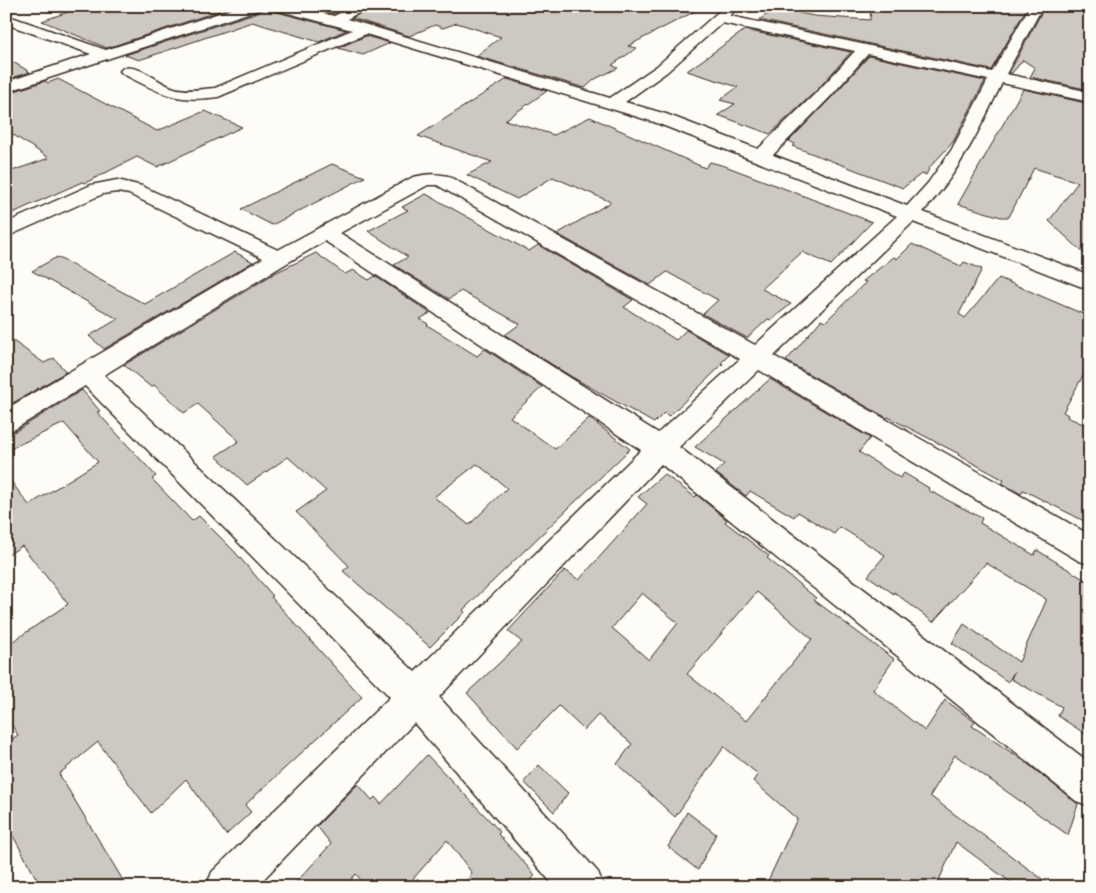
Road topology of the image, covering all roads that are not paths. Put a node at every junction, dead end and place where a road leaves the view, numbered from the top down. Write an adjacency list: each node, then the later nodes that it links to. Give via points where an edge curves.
1 (255, 6): 11 (street)
2 (278, 6): 8 (street)
3 (365, 6): 8 (street)
4 (733, 6): 6 (street)
5 (1037, 6): 13 (street)
6 (720, 18): 10 (street); 14 (street)
7 (6, 19): 11 (street)
8 (335, 20): 9 (street)
9 (365, 29): 12 (street, via 218,92 195,95 171,92); 17 (street)
10 (865, 49): 13 (street); 19 (street)
11 (104, 54): 15 (street)
12 (128, 71)
13 (997, 77): 16 (street); 20 (street, via 961,150 935,187)
14 (646, 82): 17 (street); 18 (street)
15 (6, 87)
16 (1090, 97)
17 (613, 104): 18 (street)
18 (660, 118): 19 (street)
19 (761, 157): 20 (street)
20 (909, 215): 24 (street); 25 (street)
21 (6, 231): 23 (street, via 98,189 117,186 135,190)
22 (324, 232): 23 (street); 25 (street, via 420,182 441,180); 28 (street)
23 (279, 258): 26 (street)
24 (1090, 283)
25 (758, 358): 28 (street); 29 (street)
26 (88, 373): 27 (street); 30 (street)
27 (6, 422)
28 (660, 448): 30 (street); 31 (street)
29 (1090, 551)
30 (416, 697): 32 (street); 33 (street)
31 (1090, 786)
32 (227, 887)
33 (582, 887)

